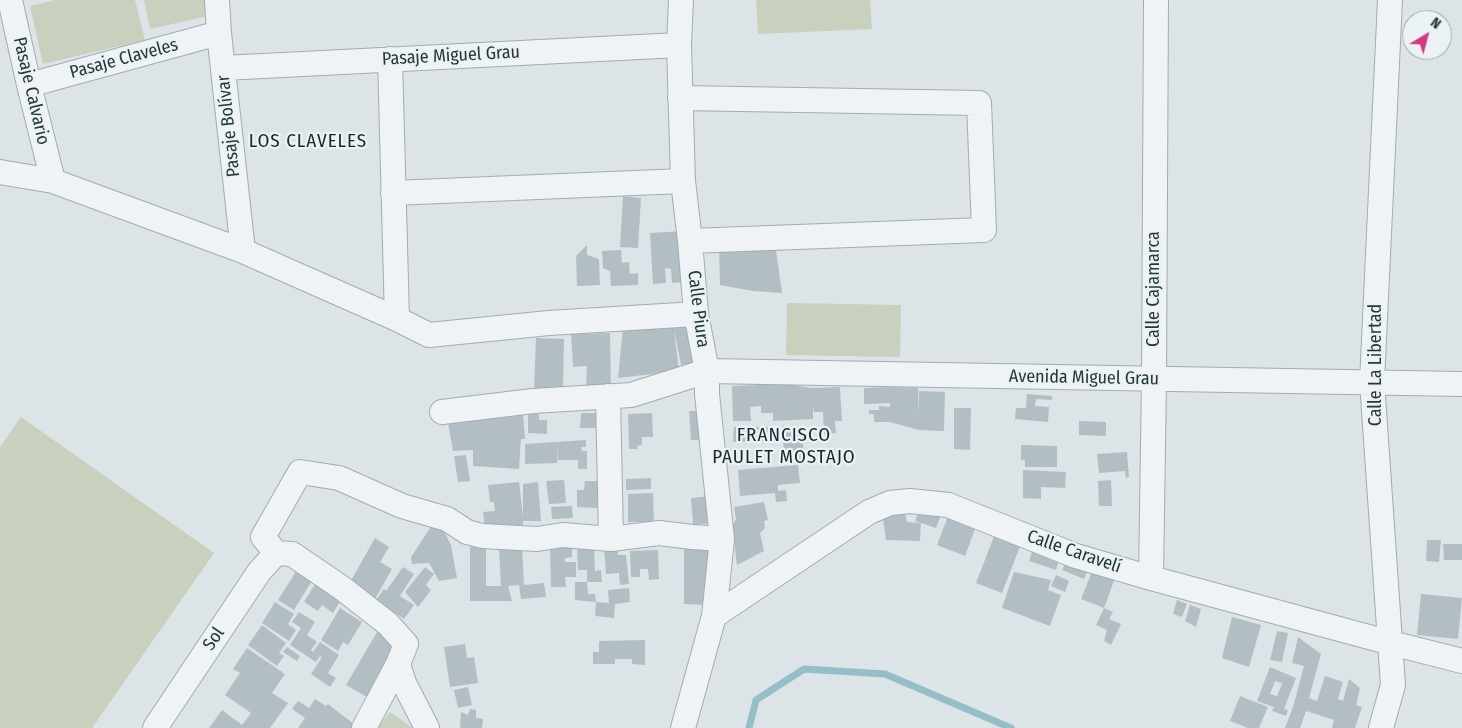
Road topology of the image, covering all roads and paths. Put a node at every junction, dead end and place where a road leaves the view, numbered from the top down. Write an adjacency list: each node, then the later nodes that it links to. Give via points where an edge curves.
1 (10, 0): 10 (street, Pasaje Calvario)
2 (217, 0): 6 (street, Pasaje Bolívar)
3 (681, 0): 7 (street, Calle Piura)
4 (1156, 0): 21 (street, Calle Cajamarca)
5 (1390, 0): 22 (street, Calle La Libertad)
6 (219, 33): 9 (street, Pasaje Bolívar); 10 (street, Pasaje Claveles)
7 (679, 45): 8 (street, Pasaje Miguel Grau); 11 (street, Calle Piura)
8 (390, 59): 9 (street, Pasaje Miguel Grau); 15 (street)
9 (223, 68): 17 (street, Pasaje Bolívar)
10 (29, 85): 13 (street, Pasaje Calvario)
11 (680, 98): 14 (street, Calle Piura); 16 (street, via 979,103 984,230)
12 (0, 172): 13 (street)
13 (53, 181): 17 (street)
14 (682, 181): 15 (street); 16 (street, Calle Piura)
15 (394, 194): 19 (street)
16 (690, 241): 18 (street, Calle Piura)
17 (243, 251): 19 (street)
18 (696, 314): 19 (street, via 549,323 429,336); 20 (street, Calle Piura)
19 (397, 319)
20 (707, 371): 21 (street, Avenida Miguel Grau); 24 (street, Avenida Miguel Grau, via 631,396); 27 (street, Calle Piura)
21 (1154, 379): 22 (street, Avenida Miguel Grau); 29 (street, Calle Cajamarca)
22 (1372, 382): 23 (street, Avenida Miguel Grau); 31 (street, Calle La Libertad)
23 (1462, 384)
24 (608, 396): 25 (street, Avenida Miguel Grau); 26 (street)
25 (442, 412)
26 (611, 539): 27 (street, via 659,533); 28 (street, via 563,535 537,539 482,536 467,532 447,519 402,506 339,478 300,472 263,537)
27 (722, 539): 30 (street, Calle Piura)
28 (276, 553): 33 (street, via 292,554 388,624 406,644); 34 (street, Sol, via 259,572)
29 (1151, 578): 30 (street, Calle Caravelí, via 1076,556 948,505 910,501 890,503 869,512); 31 (street, Calle Caravelí)
30 (714, 616): 37 (street, Calle Piura)
31 (1391, 643): 32 (street, Calle Caravelí); 38 (street, Calle La Libertad, via 1394,685)
32 (1462, 661)
33 (398, 664): 35 (street); 36 (street, via 404,683)
34 (155, 728)
35 (364, 728)
36 (428, 728)
37 (683, 728)
38 (1381, 728)

